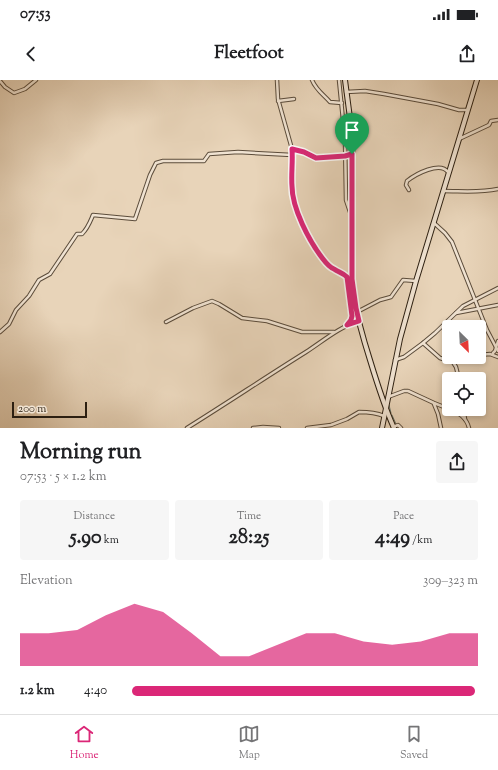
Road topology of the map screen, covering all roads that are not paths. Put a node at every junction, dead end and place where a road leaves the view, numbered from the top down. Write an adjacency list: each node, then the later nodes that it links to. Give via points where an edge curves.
1 (36, 80): 7 (street, via 25,89 14,93)
2 (277, 80): 10 (street)
3 (312, 80): 11 (street, via 316,90 330,102)
4 (339, 80): 11 (street)
5 (345, 80): 8 (street)
6 (477, 80): 12 (street)
7 (0, 81)
8 (346, 92): 12 (street, via 365,91); 16 (street)
9 (294, 99): 10 (street)
10 (278, 101): 15 (street)
11 (342, 103): 18 (street)
12 (467, 110): 14 (street)
13 (498, 120): 14 (street, via 491,121 488,126)
14 (458, 140): 19 (street)
15 (292, 149): 17 (street); 18 (street, via 316,158)
16 (352, 154): 18 (street); 23 (street)
17 (292, 155): 25 (street, via 292,186 300,218 323,259 334,270); 37 (street, via 238,152 210,154 204,161 156,163 135,219 93,215 86,230 77,234 50,274 39,280 16,310 10,324)
18 (345, 156): 23 (street, via 346,200)
19 (448, 172): 21 (street, via 440,168 423,172 407,181 406,186); 22 (street)
20 (498, 189): 22 (street)
21 (409, 190)
22 (442, 192): 24 (street)
23 (353, 214): 26 (street)
24 (434, 223): 27 (street); 29 (street, via 452,242)
25 (346, 275): 26 (street); 36 (street, via 352,316)
26 (352, 279): 32 (street)
27 (416, 281): 32 (street, via 403,280 390,297); 47 (street)
28 (498, 288): 29 (street)
29 (475, 300): 31 (street); 33 (street)
30 (498, 305): 31 (street)
31 (479, 310): 33 (street); 41 (street)
32 (356, 313): 34 (street)
33 (455, 313): 40 (street)
34 (359, 321): 36 (street); 51 (street)
35 (166, 322): 38 (street, via 193,308 214,302 242,318 271,322 302,332)
36 (347, 325): 38 (street)
37 (0, 332)
38 (334, 332): 57 (street)
39 (498, 341): 41 (street)
40 (423, 343): 46 (street); 47 (street, via 404,357)
41 (496, 347): 42 (street); 43 (street)
42 (498, 351): 43 (street)
43 (491, 353): 44 (street); 45 (street)
44 (486, 354)
45 (498, 357)
46 (442, 358)
47 (395, 360): 48 (street)
48 (388, 398): 49 (street, via 407,391); 51 (street)
49 (434, 404): 50 (street); 63 (street)
50 (442, 406)
51 (385, 409): 52 (street); 56 (street)
52 (384, 416): 60 (street, via 378,413 359,412 331,425); 61 (street)
53 (462, 416): 55 (street)
54 (464, 416): 55 (street)
55 (465, 420): 64 (street)
56 (394, 427): 62 (street, via 398,425)
57 (187, 428)
58 (254, 428): 59 (street)
59 (279, 428)
60 (307, 428)
61 (382, 428)
62 (401, 428)
63 (441, 428)
64 (469, 428)

